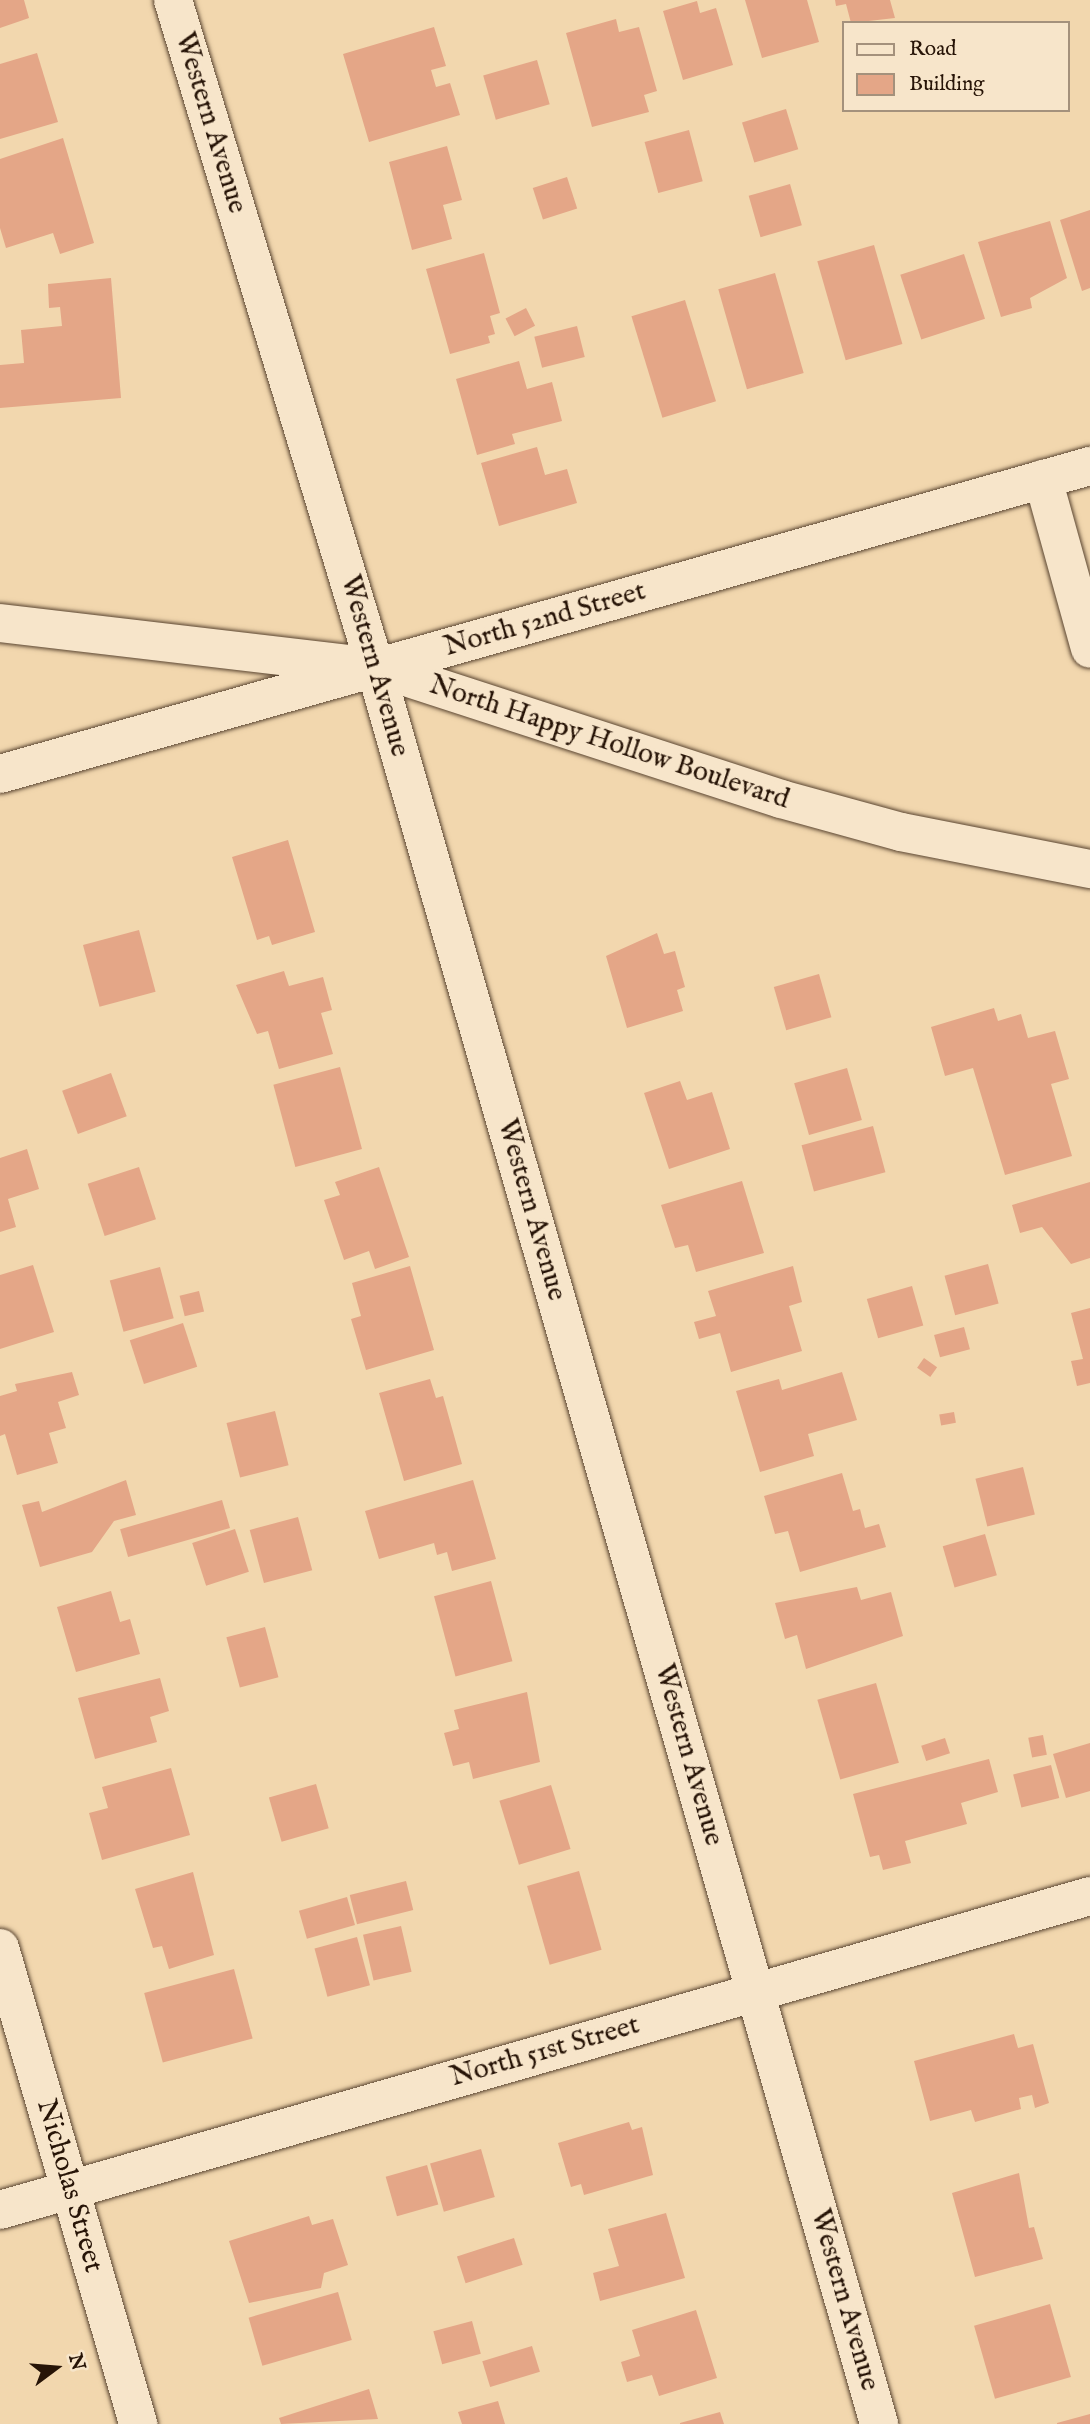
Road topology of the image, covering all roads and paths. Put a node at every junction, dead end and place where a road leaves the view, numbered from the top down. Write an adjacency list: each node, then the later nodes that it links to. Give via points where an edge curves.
1 (176, 1): 6 (street, Western Avenue)
2 (1090, 466): 3 (street, North 52nd Street)
3 (1043, 479): 5 (street); 6 (street, North 52nd Street)
4 (0, 623): 6 (street, North Happy Hollow Boulevard)
5 (1090, 649)
6 (375, 667): 7 (street, North 52nd Street); 8 (street, North Happy Hollow Boulevard, via 781,799 901,832); 11 (street, Western Avenue)
7 (0, 774)
8 (1090, 869)
9 (1090, 1896): 11 (street, North 51st Street)
10 (0, 1948): 12 (street, Nicholas Street)
11 (756, 1992): 12 (street, North 51st Street); 15 (street, Western Avenue)
12 (70, 2190): 13 (street, North 51st Street); 14 (street, Nicholas Street)
13 (0, 2210)
14 (138, 2424)
15 (879, 2424)

